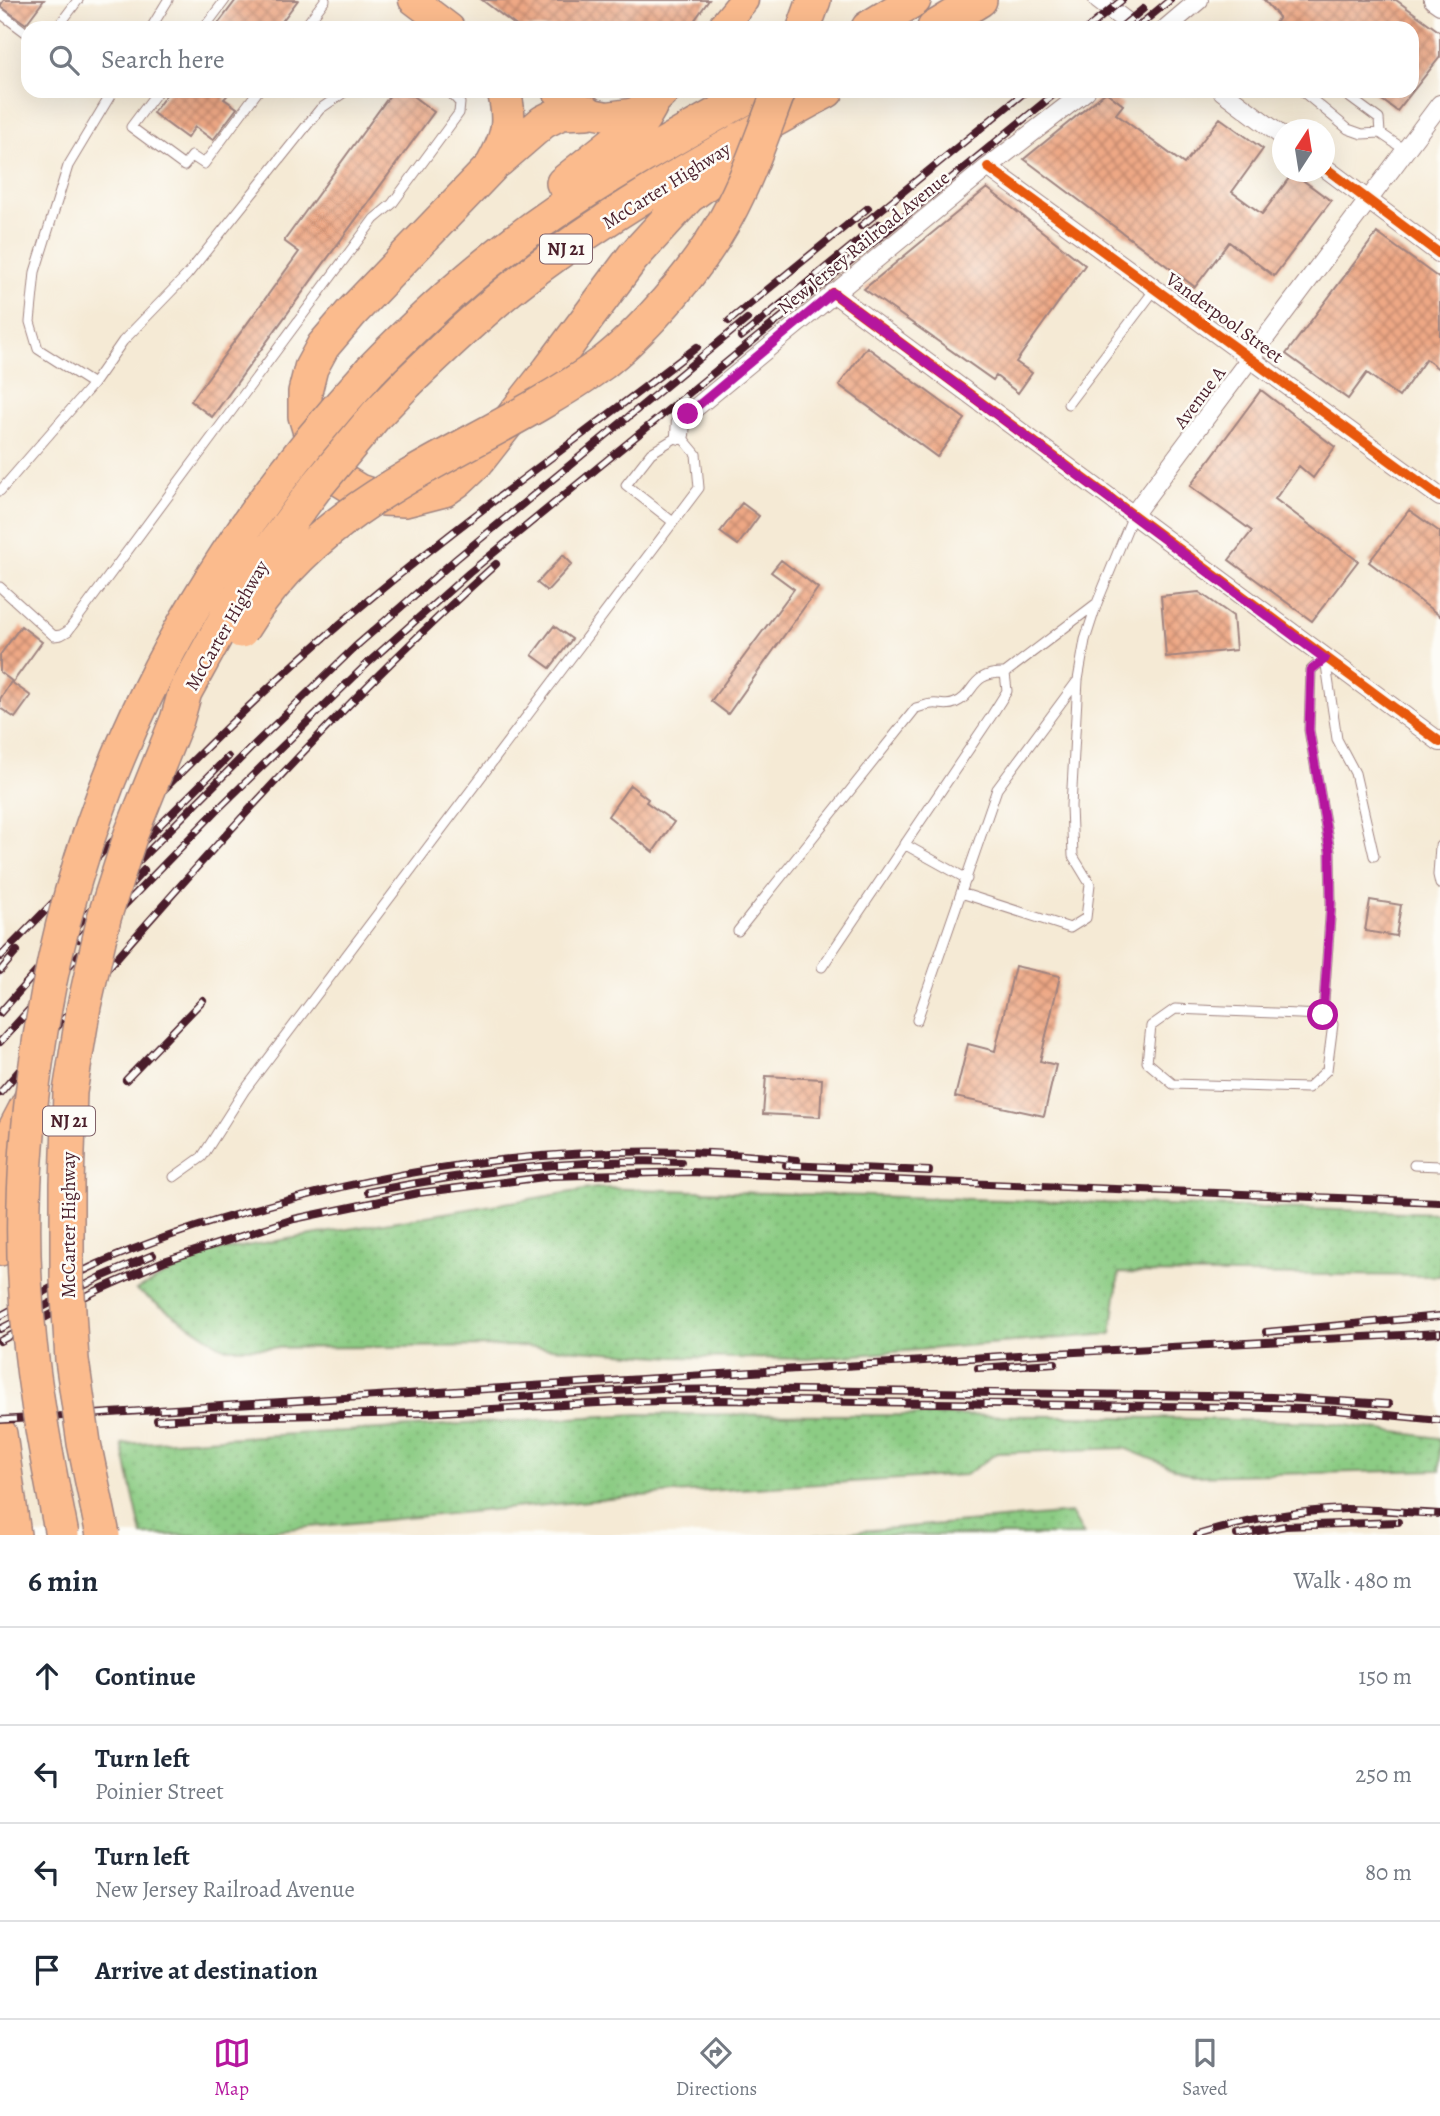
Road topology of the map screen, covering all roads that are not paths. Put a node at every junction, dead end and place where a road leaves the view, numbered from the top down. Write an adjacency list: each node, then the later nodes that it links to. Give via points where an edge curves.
1 (78, 0): 15 (lane)
2 (168, 0): 16 (lane)
3 (225, 0): 17 (lane)
4 (325, 0): 18 (lane)
5 (744, 0): 20 (main road)
6 (814, 0): 21 (highway)
7 (914, 0): 22 (highway)
8 (980, 0): 23 (highway)
9 (1098, 0): 24 (street)
10 (1199, 0): 25 (street)
11 (1433, 0): 12 (street)
12 (1440, 5)
13 (421, 10): 19 (main road)
14 (0, 13): 26 (lane)
15 (62, 21)
16 (155, 21)
17 (209, 21)
18 (309, 21)
19 (439, 21)
20 (727, 21)
21 (806, 21)
22 (880, 21)
23 (946, 21)
24 (1126, 21)
25 (1174, 21)
26 (21, 29)
27 (109, 98): 57 (lane, via 68,166 35,272 30,322 38,349)
28 (153, 98): 29 (lane, via 131,127 184,166 192,156 204,164)
29 (253, 98)
30 (336, 98): 57 (lane, via 320,109 187,275 122,341)
31 (455, 98): 64 (lane, via 459,113 392,204 373,219 68,631 54,636)
32 (505, 98): 48 (highway, via 508,129)
33 (567, 98): 43 (main road)
34 (746, 98): 52 (highway, McCarter Highway / NJ 21, via 585,192)
35 (776, 98): 69 (highway, bridge, via 727,216 703,256 635,335 595,368 423,466 366,501 326,533 290,566 253,611 202,697)
36 (814, 98): 46 (highway, McCarter Highway / NJ 21)
37 (1077, 98): 49 (street, New Jersey Railroad Avenue)
38 (1231, 98): 44 (street)
39 (1310, 98): 45 (lane, via 1348,130)
40 (1350, 98): 45 (lane, via 1379,119)
41 (658, 99): 43 (main road, via 630,113 607,116); 52 (highway, via 643,119 548,195)
42 (1440, 104): 47 (street, Avenue A)
43 (587, 112): 48 (highway, via 561,113 542,122)
44 (1272, 128)
45 (1380, 133): 47 (lane)
46 (740, 139): 48 (highway, via 714,178 688,197 633,257 477,462 458,480 405,500 359,491 322,460 312,439 306,416 311,368 352,312); 69 (highway, McCarter Highway / NJ 21, bridge, via 528,275 462,330 376,415 262,560 185,692)
47 (1405, 150): 51 (street, Avenue A)
48 (492, 166)
49 (988, 167): 54 (street, Vanderpool Street); 55 (street, New Jersey Railroad Avenue)
50 (1335, 174): 51 (street)
51 (1368, 199): 53 (street); 56 (street, Avenue A)
52 (502, 251): 81 (highway, McCarter Highway / NJ 21, bridge, via 413,327 371,370 298,454 199,595 130,726 97,807 56,945)
53 (1440, 254)
54 (1156, 288): 56 (street, Vanderpool Street); 58 (lane)
55 (833, 293): 59 (street, New Jersey Railroad Avenue, via 681,420); 62 (street)
56 (1251, 358): 61 (street, Vanderpool Street); 62 (street, Avenue A)
57 (93, 384): 60 (lane)
58 (1068, 404)
59 (680, 435): 63 (lane, via 696,454 699,488); 63 (lane, via 651,453 626,485)
60 (0, 491)
61 (1440, 497)
62 (1133, 515): 65 (lane); 66 (street)
63 (673, 522): 84 (lane, via 244,1091 202,1157)
64 (0, 587)
65 (1097, 603): 67 (lane); 68 (lane)
66 (1325, 659): 70 (street); 73 (lane, via 1337,739 1355,773); 79 (lane, via 1311,670 1309,730 1330,851)
67 (1005, 673): 71 (lane, via 1007,691); 77 (lane, via 982,677 959,702 916,708)
68 (1078, 680): 74 (lane, via 997,789); 76 (lane, via 1073,856 1090,884 1086,918 1070,928)
69 (177, 720): 89 (highway, McCarter Highway / NJ 21, bridge, via 131,834 104,918 83,1006 70,1092 67,1251 72,1360)
70 (1440, 742)
71 (904, 844): 74 (lane); 78 (lane)
72 (1440, 846): 75 (lane)
73 (1374, 856)
74 (967, 879): 76 (lane)
75 (1440, 884)
76 (961, 893): 80 (lane)
77 (738, 931)
78 (822, 967)
79 (1323, 1015): 79 (lane, via 1175,1009 1151,1026 1147,1062 1173,1084 1308,1088 1327,1070 1334,1024)
80 (917, 1020)
81 (31, 1098): 85 (highway, via 8,1142); 88 (highway, McCarter Highway / NJ 21, bridge, via 24,1275 35,1394)
82 (1414, 1165): 83 (lane)
83 (1440, 1166)
84 (174, 1177)
85 (0, 1249)
86 (0, 1434): 87 (highway)
87 (14, 1535)
88 (62, 1535)
89 (103, 1535)

